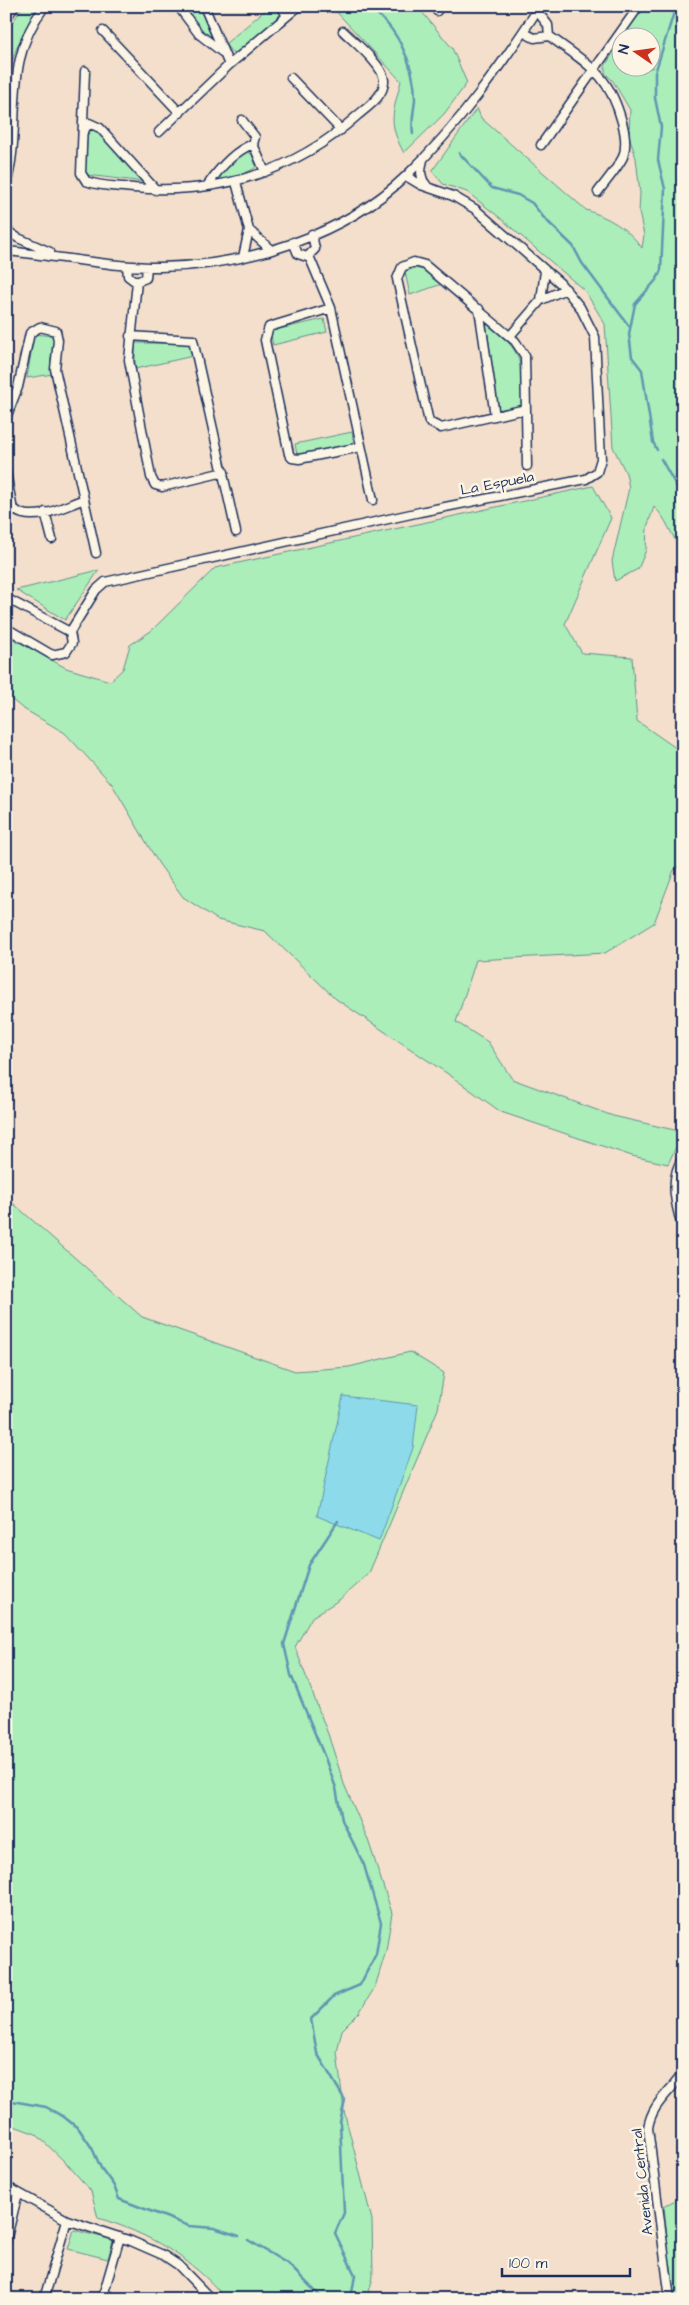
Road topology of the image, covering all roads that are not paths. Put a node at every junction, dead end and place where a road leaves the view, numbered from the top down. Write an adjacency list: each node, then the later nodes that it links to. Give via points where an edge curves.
1 (15, 6): 10 (street)
2 (45, 6): 31 (street, via 24,41 14,74 13,148)
3 (178, 6): 15 (street, via 199,34)
4 (204, 6): 15 (street)
5 (281, 6): 9 (street)
6 (299, 6): 9 (street)
7 (639, 6): 17 (street)
8 (539, 8): 13 (street); 14 (street, via 548,25)
9 (287, 16): 16 (street)
10 (6, 18)
11 (103, 31): 20 (street)
12 (343, 31): 22 (street, via 380,69 384,82 371,105)
13 (523, 32): 14 (street, via 534,38); 27 (street, via 474,100)
14 (549, 36): 17 (street)
15 (222, 52): 16 (street)
16 (229, 65): 20 (street)
17 (595, 70): 26 (street); 35 (street, via 616,98 625,144 622,157)
18 (85, 71): 24 (street)
19 (291, 78): 22 (street)
20 (180, 113): 23 (street)
21 (242, 120): 25 (street, via 255,137)
22 (341, 130): 28 (street)
23 (160, 132)
24 (83, 133): 34 (street, via 89,123 100,128); 34 (street, via 81,173 86,180)
25 (253, 144): 28 (street); 32 (street, via 217,170)
26 (541, 145)
27 (424, 158): 29 (street); 33 (street, via 420,172 422,181)
28 (265, 172): 30 (street)
29 (406, 176): 33 (street, La Espuela); 38 (street, via 363,208)
30 (236, 182): 32 (street); 37 (street)
31 (6, 185)
32 (207, 186): 34 (street)
33 (429, 188): 47 (street, La Espuela, via 453,196 475,209)
34 (156, 190)
35 (598, 192)
36 (6, 230): 42 (street)
37 (249, 230): 40 (street); 44 (street)
38 (312, 234): 39 (street); 43 (street, via 315,249)
39 (293, 242): 40 (street); 43 (street, via 298,254)
40 (271, 250): 44 (street)
41 (6, 251): 42 (street)
42 (56, 255): 45 (street)
43 (309, 256): 51 (street)
44 (243, 257): 46 (street, via 191,265)
45 (128, 266): 46 (street); 48 (street, via 128,276)
46 (147, 267): 48 (street, via 146,278)
47 (545, 271): 49 (street, La Espuela); 50 (street)
48 (137, 282): 53 (street)
49 (566, 289): 50 (street); 71 (street, La Espuela, via 583,312 595,337 601,460 594,476 105,582 96,590)
50 (541, 300): 54 (street)
51 (331, 308): 58 (street); 58 (street, via 269,327 266,331 265,340 289,454 299,459)
52 (479, 309): 54 (street); 56 (street); 56 (street, via 422,263 406,265 398,274 429,422 441,428)
53 (130, 336): 61 (street, via 194,340); 61 (street, via 128,360 155,485 162,487)
54 (510, 336): 55 (street, via 525,356)
55 (526, 409): 56 (street); 59 (street)
56 (495, 416)
57 (6, 418): 62 (street, via 18,387 30,333 40,327 56,331 55,369)
58 (361, 447): 63 (street)
59 (527, 466)
60 (6, 472): 64 (street)
61 (224, 472): 66 (street)
62 (82, 500): 65 (street); 68 (street)
63 (373, 500)
64 (9, 505): 65 (street, via 22,514)
65 (45, 512): 67 (street)
66 (236, 532)
67 (52, 539)
68 (96, 553)
69 (6, 598): 71 (street)
70 (6, 628): 71 (street, via 56,656 71,646)
71 (70, 632)
72 (683, 1158): 73 (street, via 677,1167)
73 (674, 1197): 74 (street); 75 (street)
74 (683, 1198)
75 (683, 1230)
76 (683, 2073): 86 (street, Avenida Central, via 656,2104 648,2128)
77 (6, 2186): 78 (street)
78 (18, 2193): 79 (street); 81 (street)
79 (67, 2220): 80 (street); 83 (street)
80 (120, 2237): 82 (street); 85 (street, via 163,2255)
81 (6, 2240)
82 (103, 2296): 84 (street)
83 (44, 2299)
84 (116, 2299)
85 (211, 2299)
86 (670, 2299)

